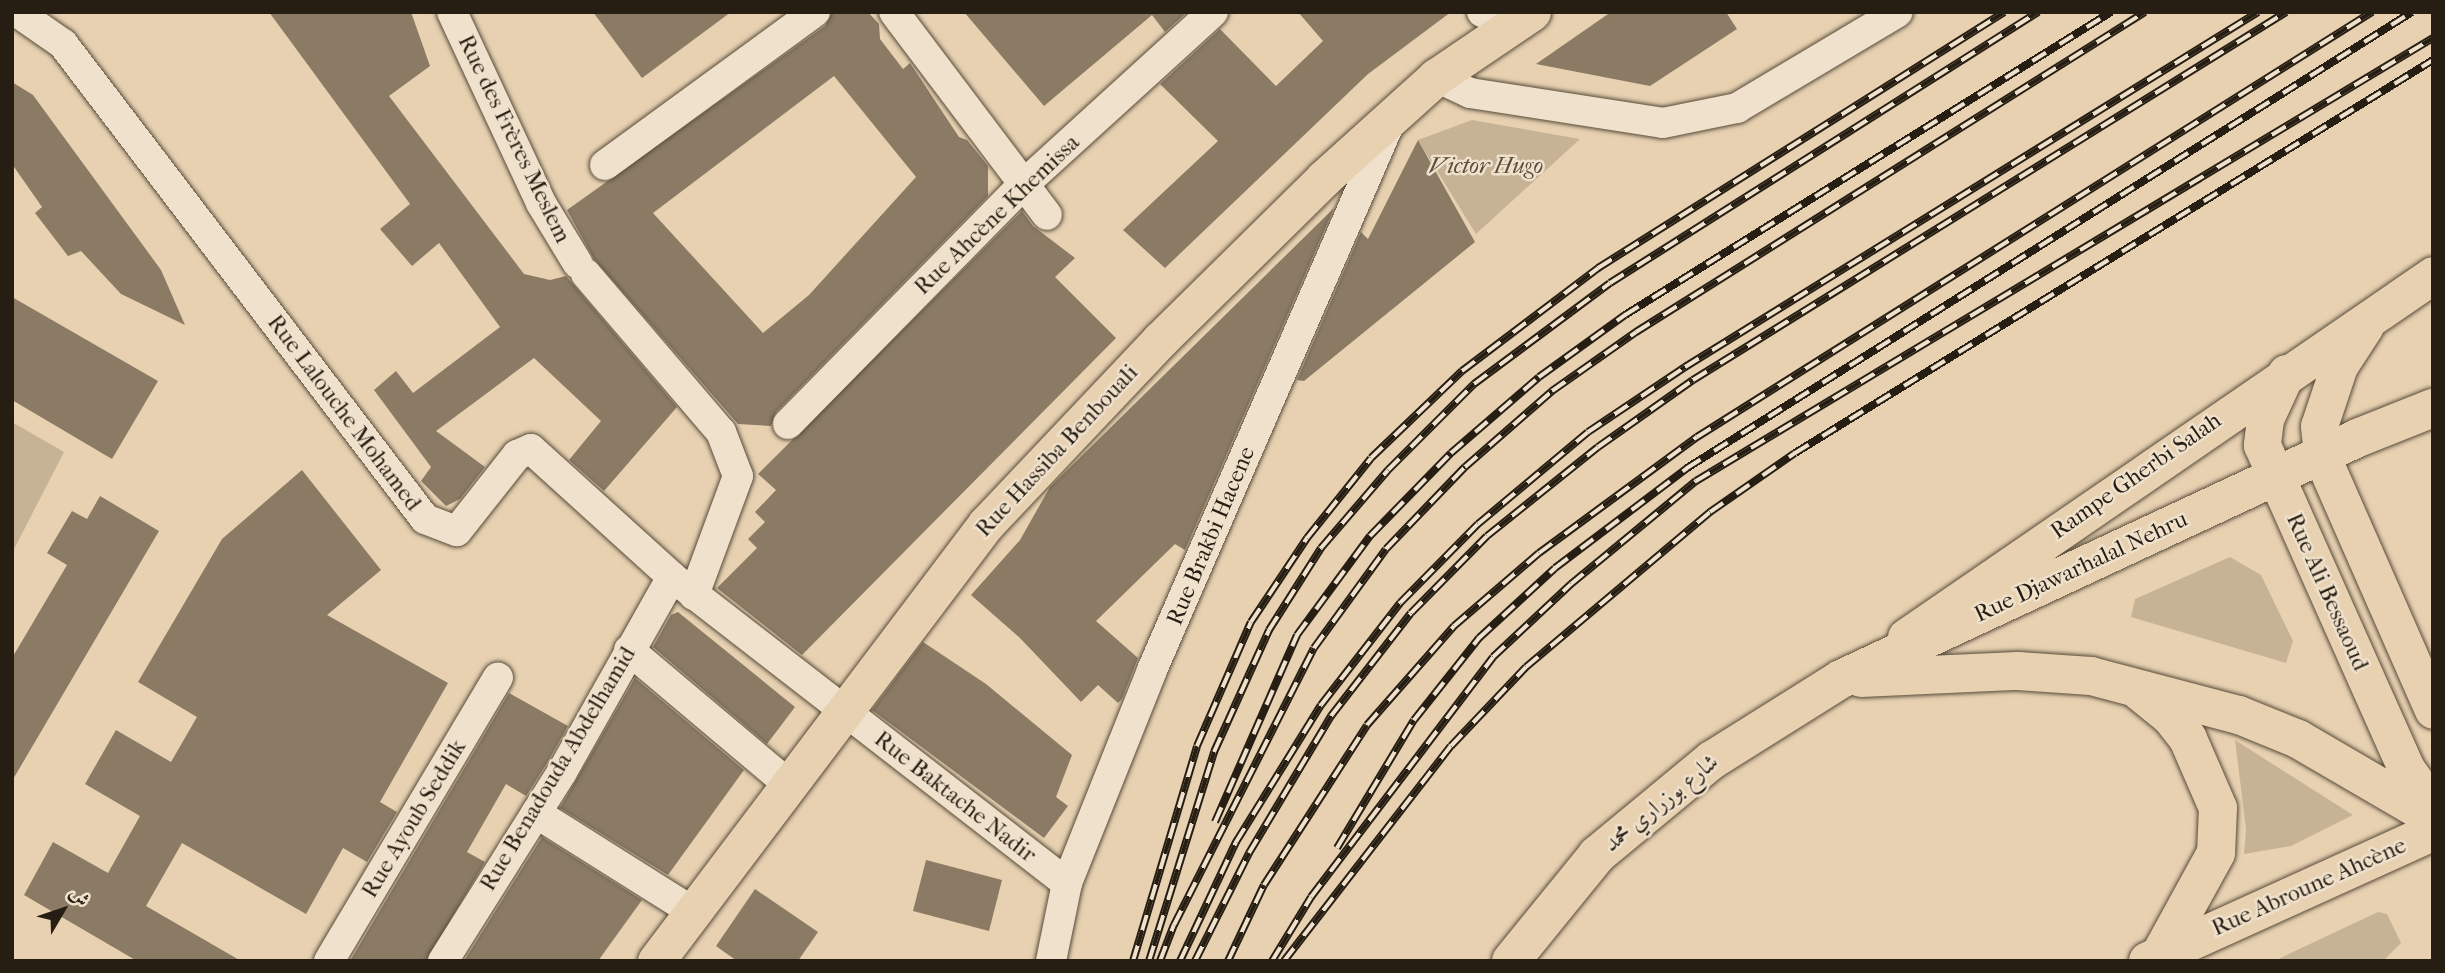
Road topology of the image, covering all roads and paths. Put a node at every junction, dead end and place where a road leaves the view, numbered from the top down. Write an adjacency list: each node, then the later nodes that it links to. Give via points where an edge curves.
1 (17, 12): 20 (street, Rue Lalouche Mohamed, via 63,44 425,519 457,531 517,455 531,449)
2 (452, 12): 20 (street, Rue des Frères Meslem, via 541,203 582,269 721,432 738,476)
3 (815, 12): 10 (street)
4 (894, 12): 11 (street)
5 (1213, 12): 11 (street, Rue Ahcène Khemissa)
6 (1898, 12): 8 (street, via 1737,108 1663,123 1470,93)
7 (1509, 16): 8 (main road, Rue Hassiba Benbouali)
8 (1436, 77): 9 (main road, Rue Hassiba Benbouali)
9 (1391, 117): 25 (main road, Rue Hassiba Benbouali, via 1160,340 986,524); 32 (street, Rue Brakbi Hacene, via 1152,670)
10 (605, 165)
11 (1023, 186): 12 (street); 17 (street, Rue Ahcène Khemissa)
12 (1047, 215)
13 (2433, 275): 14 (main road, Rampe Gherbi Salah)
14 (2373, 313): 15 (main road, Rampe Gherbi Salah); 18 (main road, via 2339,366 2319,426)
15 (2287, 372): 19 (main road, Rue Ali Bessaoud, via 2265,419 2263,445); 23 (main road, Rampe Gherbi Salah)
16 (2433, 408): 18 (highway, Rue Djawarhalal Nehru)
17 (788, 424)
18 (2322, 457): 19 (highway, Rue Djawarhalal Nehru); 26 (main road)
19 (2275, 477): 23 (highway, Rue Djawarhalal Nehru); 28 (main road, Rue Ali Bessaoud, via 2407,770)
20 (683, 586): 21 (street, Rue Benadouda Abdelhamid); 25 (street, Rue Lalouche Mohamed)
21 (629, 650): 27 (street); 29 (street, Rue Benadouda Abdelhamid)
22 (498, 677): 36 (street, Rue Ayoub Seddik)
23 (1841, 679): 24 (highway, via 2018,670 2091,676); 39 (highway, شارع بوزراري محمد, via 1712,760 1597,855)
24 (2136, 688): 30 (highway, via 2239,715 2298,739); 35 (highway, via 2171,717 2188,739 2218,808 2216,853)
25 (843, 710): 27 (main road, Rue Hassiba Benbouali); 32 (street, Rue Baktache Nadir)
26 (2433, 710)
27 (789, 784): 33 (main road, Rue Hassiba Benbouali)
28 (2433, 806)
29 (536, 813): 33 (street); 37 (street, Rue Benadouda Abdelhamid)
30 (2433, 818)
31 (2433, 832): 35 (highway, Rue Abroune Ahcène)
32 (1067, 883): 38 (street, Rue Brakbi Hacene)
33 (695, 913): 34 (main road, Rue Hassiba Benbouali)
34 (669, 955)
35 (2154, 958)
36 (329, 961)
37 (443, 961)
38 (1051, 961)
39 (1511, 961)

